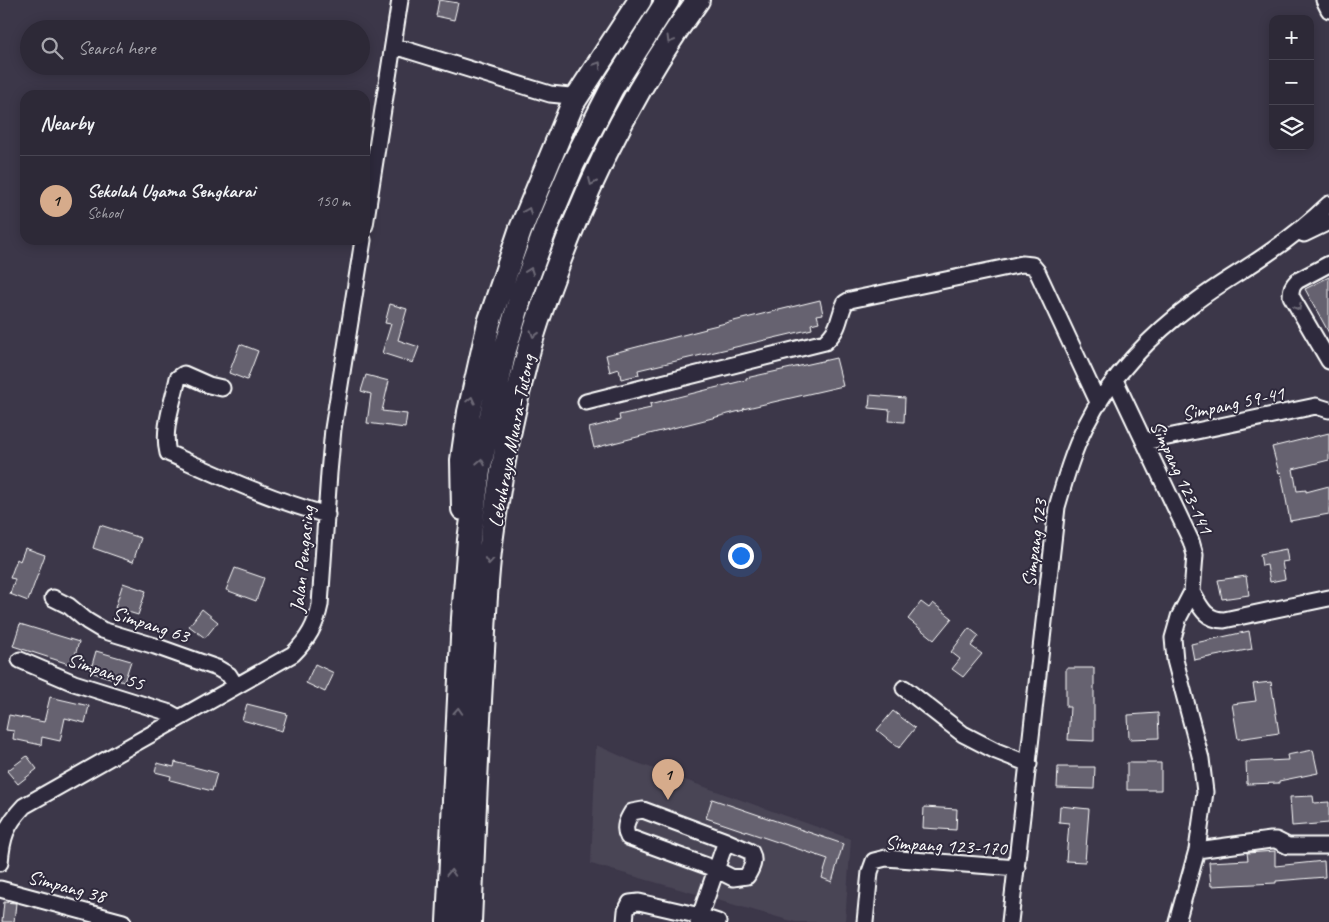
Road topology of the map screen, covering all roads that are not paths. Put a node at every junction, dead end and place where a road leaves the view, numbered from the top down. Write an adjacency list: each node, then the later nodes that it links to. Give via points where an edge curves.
1 (400, 0): 7 (street)
2 (640, 0): 8 (highway, one-way to 2)
3 (668, 0): 25 (highway, Lebuhraya Muara–Tutong, one-way to 3, via 505,350 546,228 573,164 612,88)
4 (698, 0): 44 (highway, Lebuhraya Muara–Tutong, one-way to 44, via 635,98 596,174 568,236 527,356 491,545 480,696)
5 (1324, 0): 6 (street)
6 (1329, 10)
7 (394, 46): 9 (street); 11 (street)
8 (580, 91): 9 (street, via 570,96); 10 (highway)
9 (550, 94): 10 (street)
10 (567, 116): 25 (highway, one-way to 10, via 462,508 462,460 468,412 489,324 520,231)
11 (370, 194)
12 (1329, 204): 15 (street, Simpang 123)
13 (1329, 222): 15 (street, Simpang 123)
14 (362, 245): 24 (street, Jalan Pengasing, via 333,429)
15 (1268, 254): 18 (street, Simpang 123, via 1187,308 1143,348)
16 (1329, 264): 17 (street, one-way to 17, via 1297,281 1291,291)
17 (1329, 361)
18 (1115, 380): 21 (street, Simpang 123); 23 (street, Simpang 123-141)
19 (222, 388): 24 (street, via 184,374 178,378 166,443 168,453 249,488)
20 (586, 402): 21 (street, via 825,342 840,323 845,303 850,300 1022,264 1032,265 1037,271)
21 (1099, 404): 33 (street, Simpang 123, via 1072,460 1057,507)
22 (1329, 410): 23 (street, Simpang 59-41, via 1316,406)
23 (1144, 442): 26 (street, Simpang 123-141, via 1191,541 1195,555)
24 (327, 514): 30 (street, Jalan Pengasing, via 320,605 312,632 293,654)
25 (470, 534): 43 (highway, Lebuhraya Muara–Tutong, one-way to 25)
26 (1192, 592): 28 (street, via 1208,616 1215,620); 36 (street, via 1173,638 1175,660 1201,759 1205,792)
27 (53, 598): 30 (street, Simpang 63, via 102,630 218,668 229,675)
28 (1329, 598)
29 (20, 660): 32 (street, Simpang 55, via 74,683)
30 (236, 686): 32 (street, Jalan Pengasing)
31 (904, 688): 33 (street, via 963,734)
32 (179, 718): 37 (street, Jalan Pengasing, via 24,806 12,818 5,832)
33 (1029, 764): 38 (street, Simpang 123)
34 (726, 841): 39 (street); 39 (street, via 751,852 751,868 747,876 740,878); 39 (street, via 643,810 632,812 628,818 625,829 628,837)
35 (1328, 846): 36 (street, via 1288,846 1271,840)
36 (1197, 850): 49 (street)
37 (0, 863)
38 (1017, 868): 47 (street, Simpang 123-170, via 886,858 874,861); 48 (street, Simpang 123)
39 (716, 869): 41 (street)
40 (0, 889): 42 (street, Simpang 38)
41 (699, 919): 45 (street, via 639,902 630,903); 46 (street)
42 (123, 922)
43 (448, 922)
44 (470, 922)
45 (625, 922)
46 (718, 922)
47 (865, 922)
48 (1010, 922)
49 (1177, 922)

